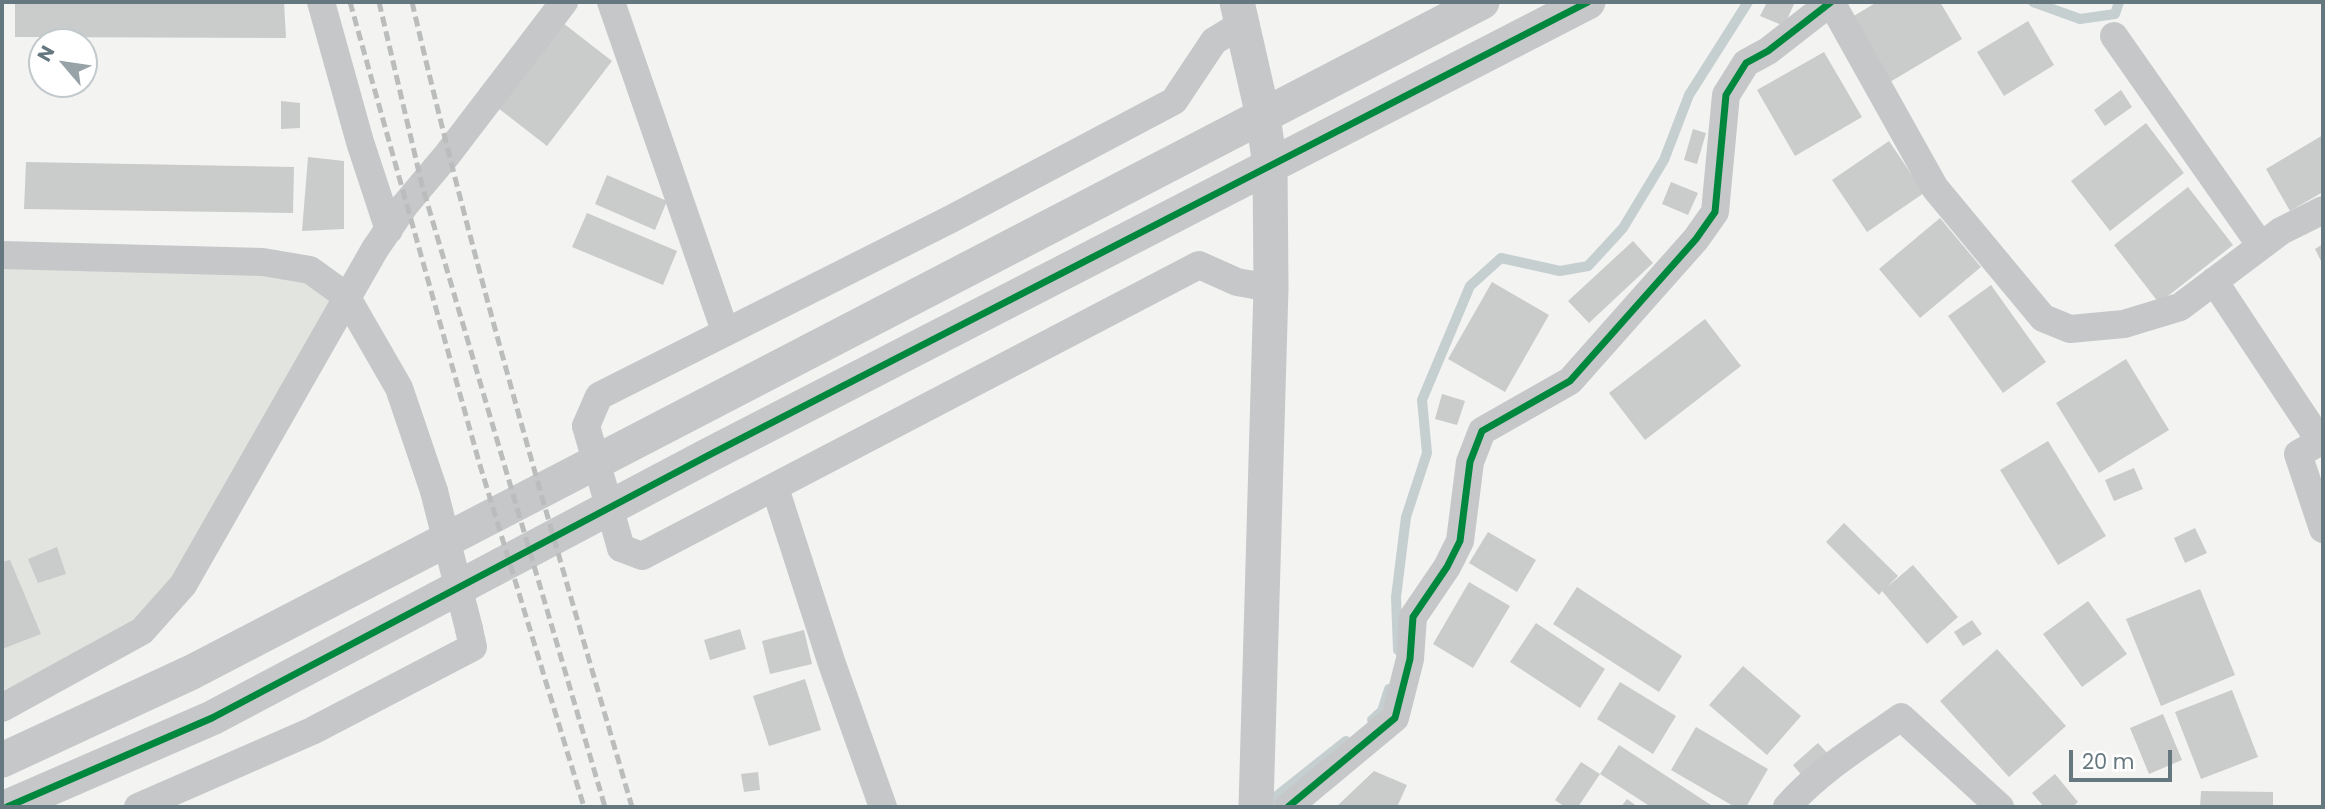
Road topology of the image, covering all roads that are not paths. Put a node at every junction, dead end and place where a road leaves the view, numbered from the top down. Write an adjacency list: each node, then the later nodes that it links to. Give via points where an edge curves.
1 (321, 2): 12 (street)
2 (564, 2): 12 (street)
3 (611, 2): 18 (street)
4 (1482, 2): 9 (street)
5 (1588, 2): 10 (street)
6 (1831, 2): 15 (street, via 1935,188 2043,318 2070,329 2124,324 2180,307); 28 (street, via 1746,63 1726,95 1715,212 1696,239 1570,381 1482,431 1470,462 1460,541 1413,617 1410,659 1395,718)
7 (1239, 13): 9 (street); 18 (street, via 1174,101)
8 (2114, 36): 13 (street)
9 (1263, 116): 10 (street); 23 (street, via 192,672)
10 (1270, 166): 16 (street); 24 (street, via 212,718)
11 (2323, 210): 13 (street)
12 (389, 230): 17 (street)
13 (2260, 246): 15 (street)
14 (2, 254): 17 (street, via 263,262 310,270)
15 (2214, 281): 19 (street)
16 (1271, 288): 20 (street, via 1237,282 1199,265); 27 (street)
17 (346, 296): 22 (street, via 183,584 142,631); 25 (street, bridge, via 399,387 434,491 473,647 312,731)
18 (725, 331): 20 (street, bridge, via 600,396 586,426 621,548 642,556)
19 (2322, 441): 21 (street, via 2298,454)
20 (775, 488): 26 (street)
21 (2323, 529)
22 (2, 708)
23 (2, 760)
24 (7, 807)
25 (138, 807)
26 (883, 807)
27 (1256, 807)
28 (1288, 807)
29 (1787, 807): 30 (street, via 1820,776 1900,718)
30 (2000, 807)

